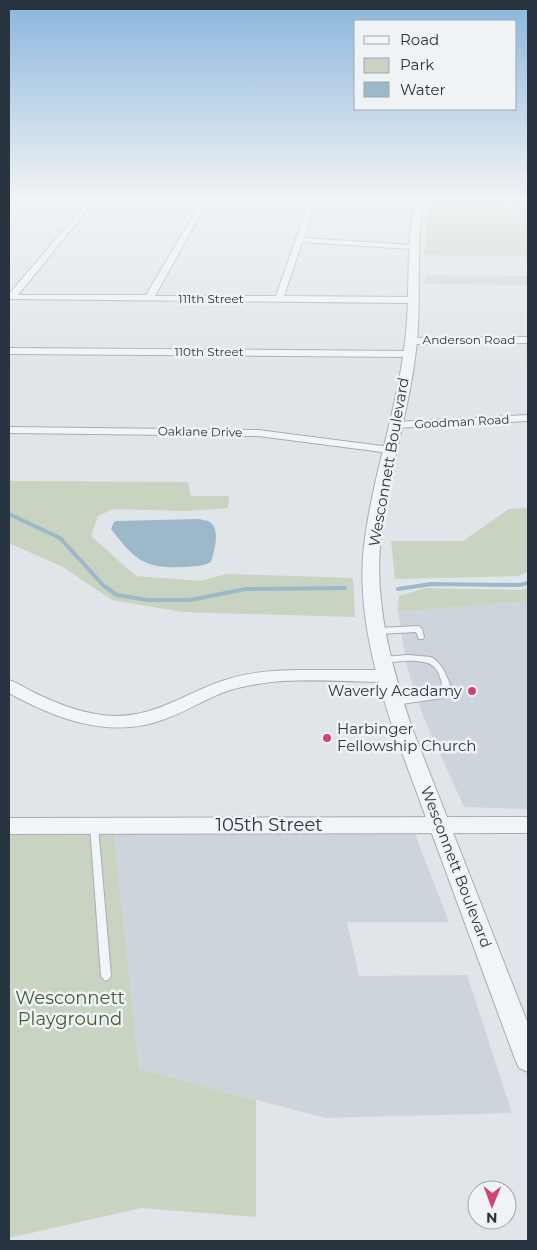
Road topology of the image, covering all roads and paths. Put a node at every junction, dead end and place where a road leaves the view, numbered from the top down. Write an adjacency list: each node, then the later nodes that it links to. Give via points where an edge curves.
1 (44, 257): 5 (street)
2 (172, 257): 6 (street)
3 (293, 257): 7 (street)
4 (413, 257): 8 (street, Wesconnett Boulevard)
5 (10, 297): 6 (street, 111th Street)
6 (149, 298): 7 (street, 111th Street)
7 (279, 299): 8 (street, 111th Street)
8 (412, 300): 10 (street, Wesconnett Boulevard)
9 (528, 340): 10 (street, Anderson Road)
10 (410, 347): 11 (street, 110th Street); 13 (street, Wesconnett Boulevard)
11 (9, 351)
12 (528, 418): 13 (street, Goodman Road)
13 (395, 425): 15 (street, Wesconnett Boulevard)
14 (9, 430): 15 (street, Oaklane Drive, via 258,433)
15 (390, 450): 16 (street, Wesconnett Boulevard, via 372,550)
16 (377, 631): 17 (lane, via 419,629); 18 (street, Wesconnett Boulevard)
17 (421, 637)
18 (385, 668): 19 (street, via 251,679 228,684 158,716 138,721 116,722 72,714); 20 (street, Wesconnett Boulevard); 20 (lane, via 408,658 432,660 440,668 446,684 439,696)
19 (9, 686)
20 (395, 702): 21 (street, Wesconnett Boulevard)
21 (440, 824): 22 (street, 105th Street); 23 (street, 105th Street); 26 (street, Wesconnett Boulevard)
22 (94, 825): 24 (street, 105th Street); 25 (lane)
23 (528, 825)
24 (9, 826)
25 (106, 976)
26 (528, 1059)

